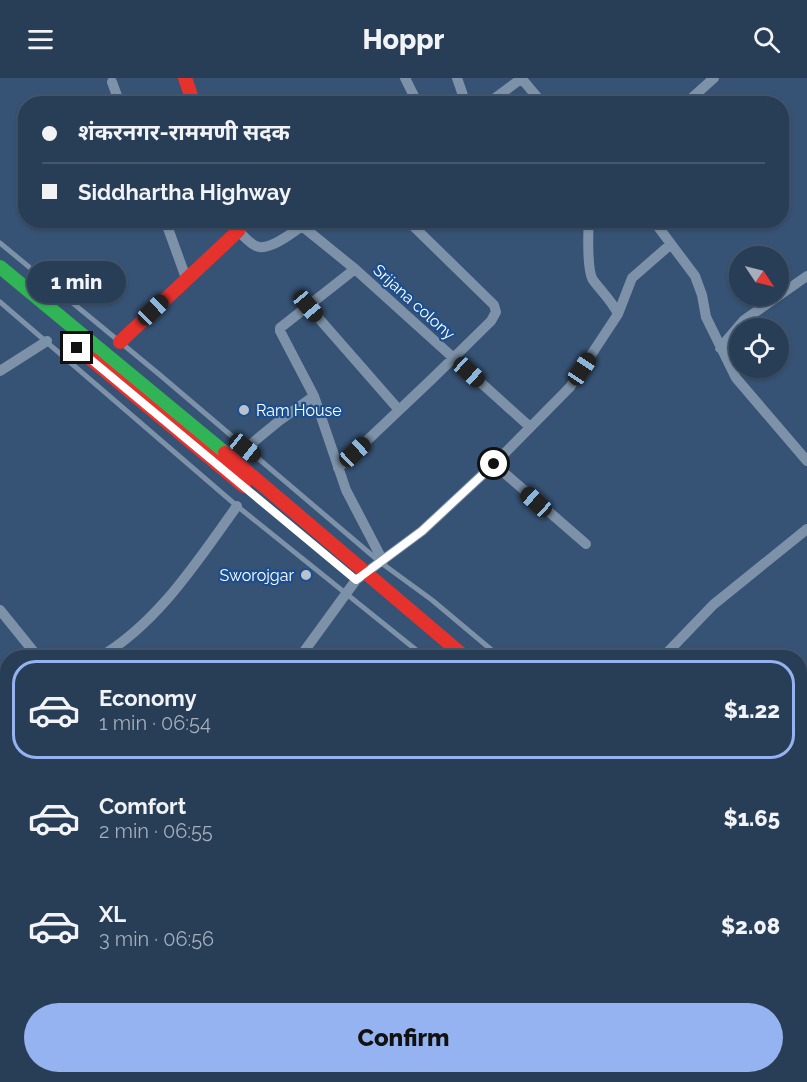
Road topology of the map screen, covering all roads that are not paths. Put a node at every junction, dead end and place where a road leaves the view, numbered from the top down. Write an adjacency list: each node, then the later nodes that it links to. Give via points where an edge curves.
1 (185, 78): 8 (main road)
2 (405, 78): 9 (street)
3 (457, 78): 10 (street)
4 (714, 78): 13 (street)
5 (522, 79): 11 (street); 12 (street)
6 (112, 82): 7 (street)
7 (117, 96)
8 (191, 96)
9 (414, 96)
10 (463, 96)
11 (498, 96)
12 (536, 96)
13 (694, 96)
14 (168, 228): 27 (street)
15 (234, 228): 27 (main road)
16 (238, 228): 17 (street, via 262,248)
17 (298, 228)
18 (311, 228): 25 (street, Srijana colony)
19 (415, 228): 35 (street, via 494,305 496,312 490,321)
20 (590, 228): 31 (street, via 588,267 592,279)
21 (659, 228): 23 (street)
22 (0, 243): 33 (lane)
23 (671, 244): 31 (street, via 632,278); 34 (street, via 695,276 706,317)
24 (0, 267): 48 (main road, via 212,442)
25 (355, 269): 30 (street); 35 (street, Srijana colony)
26 (807, 276): 34 (street, via 744,320)
27 (186, 278): 33 (main road)
28 (0, 282): 48 (main road, via 93,362)
29 (0, 302): 32 (lane)
30 (308, 306): 37 (street, via 281,326 280,331); 38 (street)
31 (618, 314): 39 (street, via 570,387)
32 (46, 341): 36 (street); 44 (lane)
33 (120, 342): 40 (lane)
34 (720, 348): 41 (street, via 736,378)
35 (453, 358): 38 (street); 39 (street, Srijana colony)
36 (0, 371)
37 (314, 396): 40 (street); 43 (street)
38 (399, 410): 43 (street)
39 (530, 427): 42 (street)
40 (245, 448): 47 (lane)
41 (807, 461)
42 (494, 464): 46 (street); 47 (street, via 422,531)
43 (338, 468): 47 (street)
44 (237, 506): 49 (lane); 52 (street, via 145,624)
45 (807, 529): 58 (street, via 713,605)
46 (586, 544)
47 (381, 561): 48 (street); 57 (lane)
48 (361, 576): 49 (street); 55 (main road); 56 (main road)
49 (346, 594): 53 (street); 54 (lane)
50 (0, 610): 51 (street)
51 (32, 650)
52 (110, 650)
53 (305, 650)
54 (416, 650)
55 (441, 650)
56 (456, 650)
57 (492, 650)
58 (670, 650)

